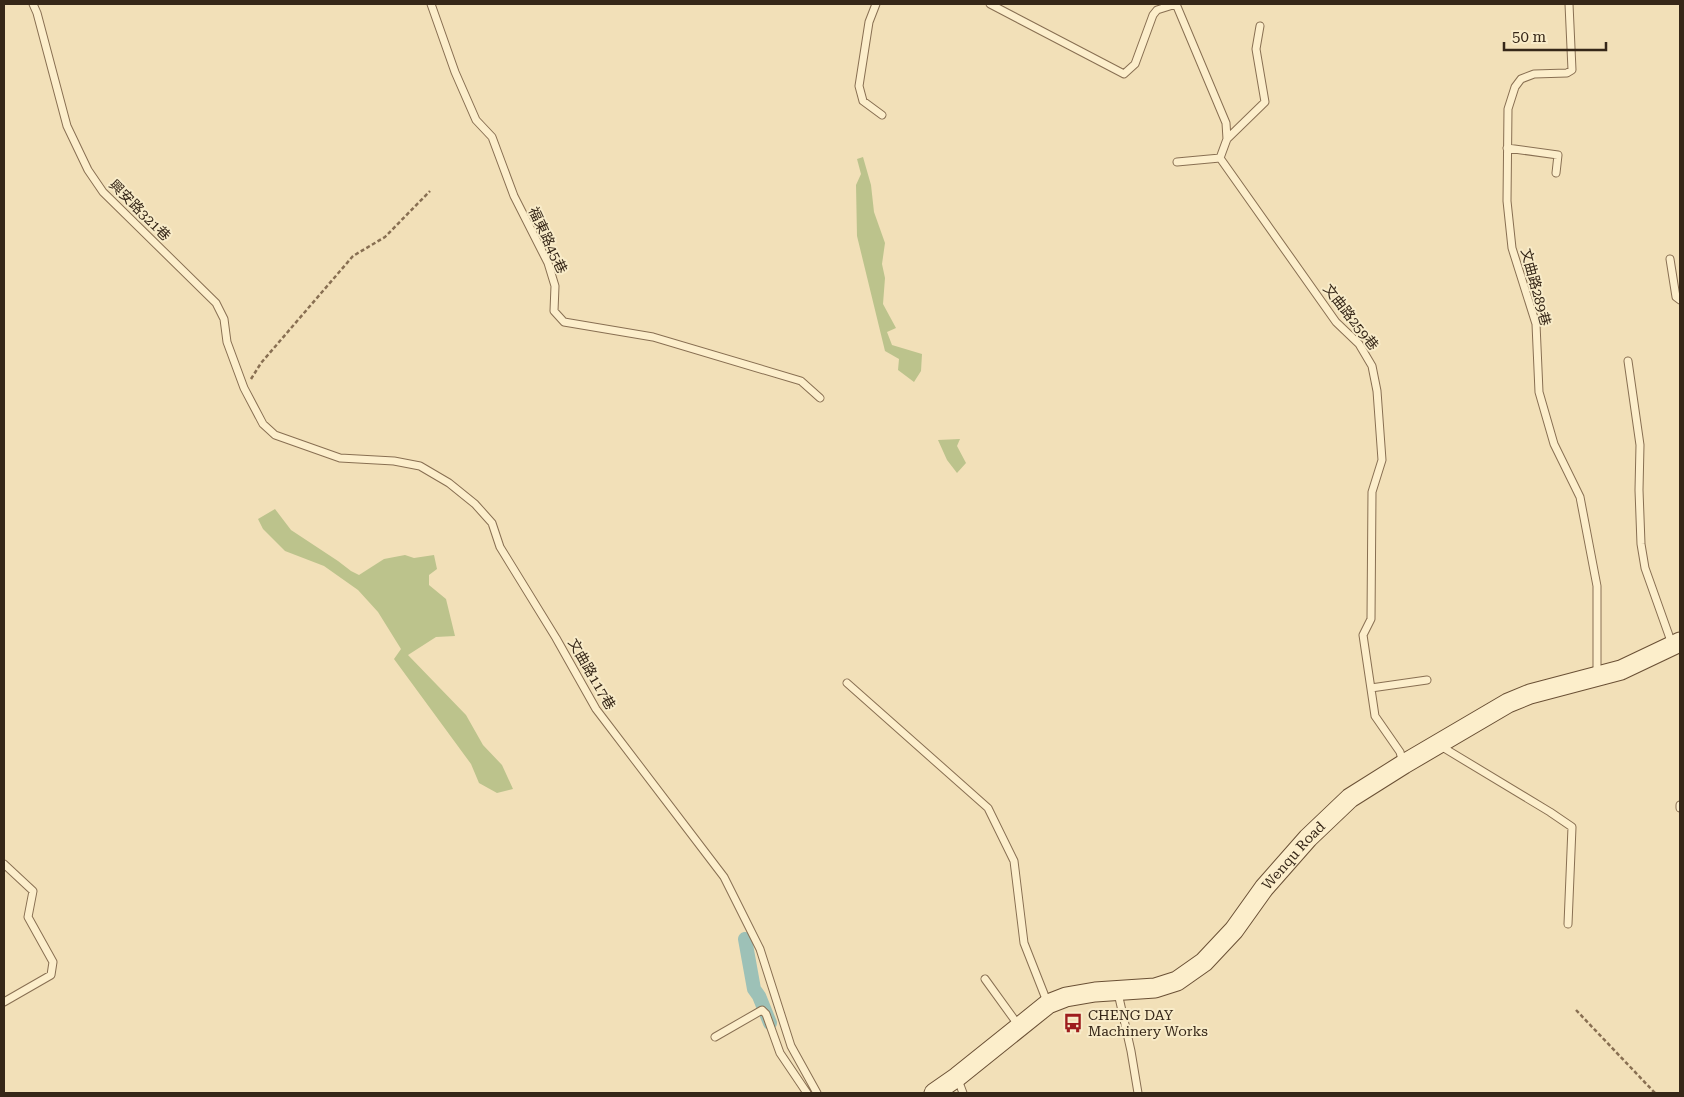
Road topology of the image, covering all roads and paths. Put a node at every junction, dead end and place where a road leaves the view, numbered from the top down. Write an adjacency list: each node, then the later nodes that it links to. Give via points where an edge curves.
1 (33, 4): 18 (lane, 興安路321巷, via 66,126 88,170 103,192 216,303 224,319 227,342)
2 (431, 4): 19 (lane, 福東路45巷, via 476,120 492,137 514,196 548,263 555,286 554,311 564,322 653,337 801,381)
3 (876, 4): 8 (lane, via 869,22 859,86 863,101)
4 (990, 4): 5 (lane, via 1124,74 1135,64 1152,15)
5 (1176, 4): 9 (lane, via 1226,123)
6 (1569, 4): 10 (lane, 文曲路289巷, via 1572,70 1534,74 1521,79 1508,109)
7 (1260, 26): 9 (lane, via 1256,49 1265,102)
8 (882, 115)
9 (1227, 139): 11 (lane)
10 (1507, 148): 13 (lane, via 1558,155); 21 (lane, 文曲路289巷, via 1507,201 1512,248 1536,324 1539,392 1554,444 1580,497 1597,586)
11 (1220, 158): 12 (lane); 24 (lane, 文曲路259巷, via 1336,322 1359,344 1372,366 1382,460 1372,492 1371,619 1363,635)
12 (1177, 162)
13 (1556, 173)
14 (430, 191): 18 (path, via 384,237 353,256 261,363)
15 (1670, 259): 16 (lane, via 1676,297)
16 (1680, 300)
17 (1628, 361): 20 (lane, via 1640,445 1644,568)
18 (244, 388): 38 (lane, 文曲路117巷, via 263,424 275,435 340,458 420,466 469,498 492,523 500,547 596,709 724,877 760,949 791,1046)
19 (820, 398)
20 (1677, 644): 21 (street, Wenqu Road, via 1621,670)
21 (1598, 675): 25 (street, Wenqu Road, via 1508,703)
22 (1428, 680): 24 (lane)
23 (847, 683): 32 (lane, via 988,808 1014,861 1024,943)
24 (1372, 688): 26 (lane, 文曲路259巷, via 1375,716 1400,752)
25 (1437, 744): 26 (street, Wenqu Road); 28 (lane, via 1572,827)
26 (1404, 764): 30 (street, Wenqu Road, via 1350,798 1308,838 1204,962 1178,981 1155,988)
27 (4, 864): 31 (lane, via 33,891 28,918 53,962 51,975)
28 (1568, 924)
29 (985, 979): 34 (lane)
30 (1117, 990): 32 (street, Wenqu Road, via 1066,997); 40 (lane)
31 (4, 1002)
32 (1048, 1004): 34 (street, Wenqu Road)
33 (1576, 1010): 41 (path)
34 (1019, 1026): 36 (street, Wenqu Road)
35 (716, 1037): 37 (lane, via 762,1010 780,1053)
36 (960, 1085): 39 (street, Wenqu Road)
37 (806, 1093)
38 (817, 1093)
39 (934, 1093)
40 (1138, 1093)
41 (1655, 1093)

